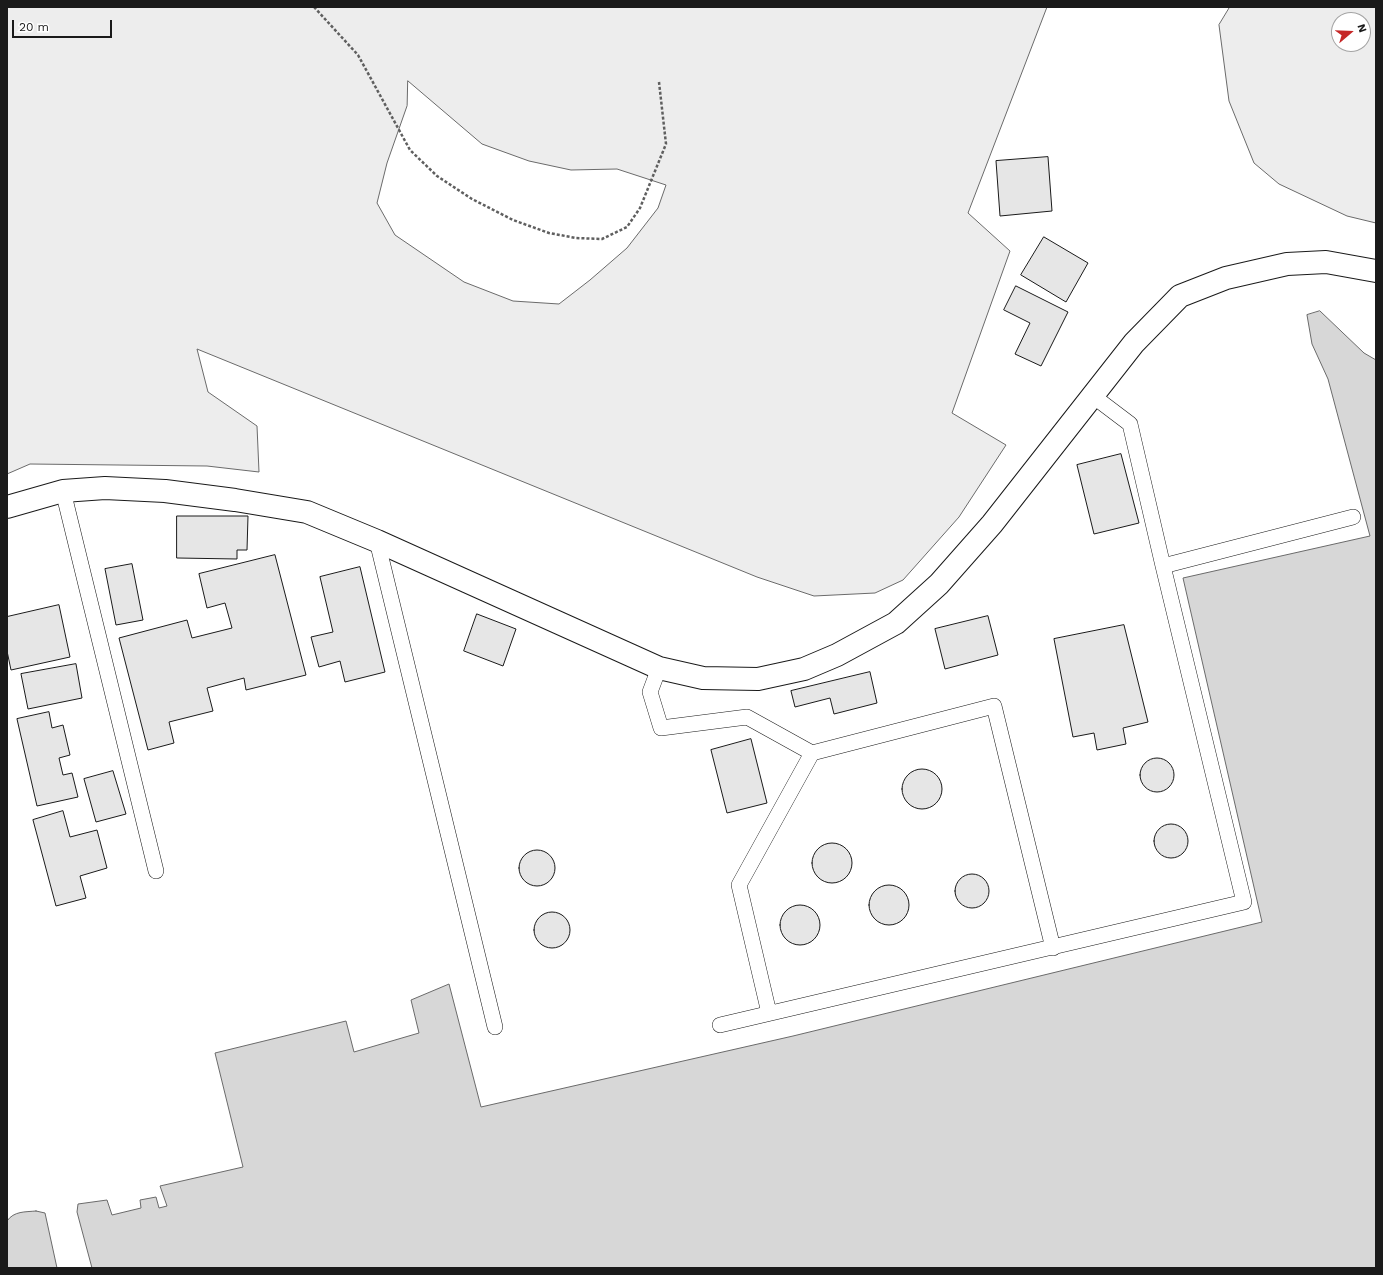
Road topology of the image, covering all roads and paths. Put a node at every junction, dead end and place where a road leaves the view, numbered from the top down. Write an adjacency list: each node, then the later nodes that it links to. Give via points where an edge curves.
1 (314, 7): 2 (path, via 358,55 410,150 437,176 472,199 513,220 549,233 602,240 627,227 640,208 666,144)
2 (659, 82)
3 (1376, 271): 4 (street, via 1326,262 1288,264 1226,278 1180,296 1134,342)
4 (1093, 396): 9 (lane, via 1130,424); 10 (street, via 986,530 939,584 896,623 837,655 804,669 758,679 703,678)
5 (63, 491): 6 (street); 8 (street, via 105,488 165,491 235,500 307,512); 12 (lane)
6 (7, 507)
7 (1353, 517): 9 (lane)
8 (377, 540): 10 (street); 16 (lane)
9 (1163, 566): 13 (lane, via 1244,902)
10 (659, 668): 11 (lane, via 650,692 661,728 747,717)
11 (812, 753): 13 (lane, via 994,706); 14 (lane, via 739,885)
12 (156, 871)
13 (1053, 948): 14 (lane)
14 (769, 1013): 15 (lane)
15 (720, 1025)
16 (495, 1027)

